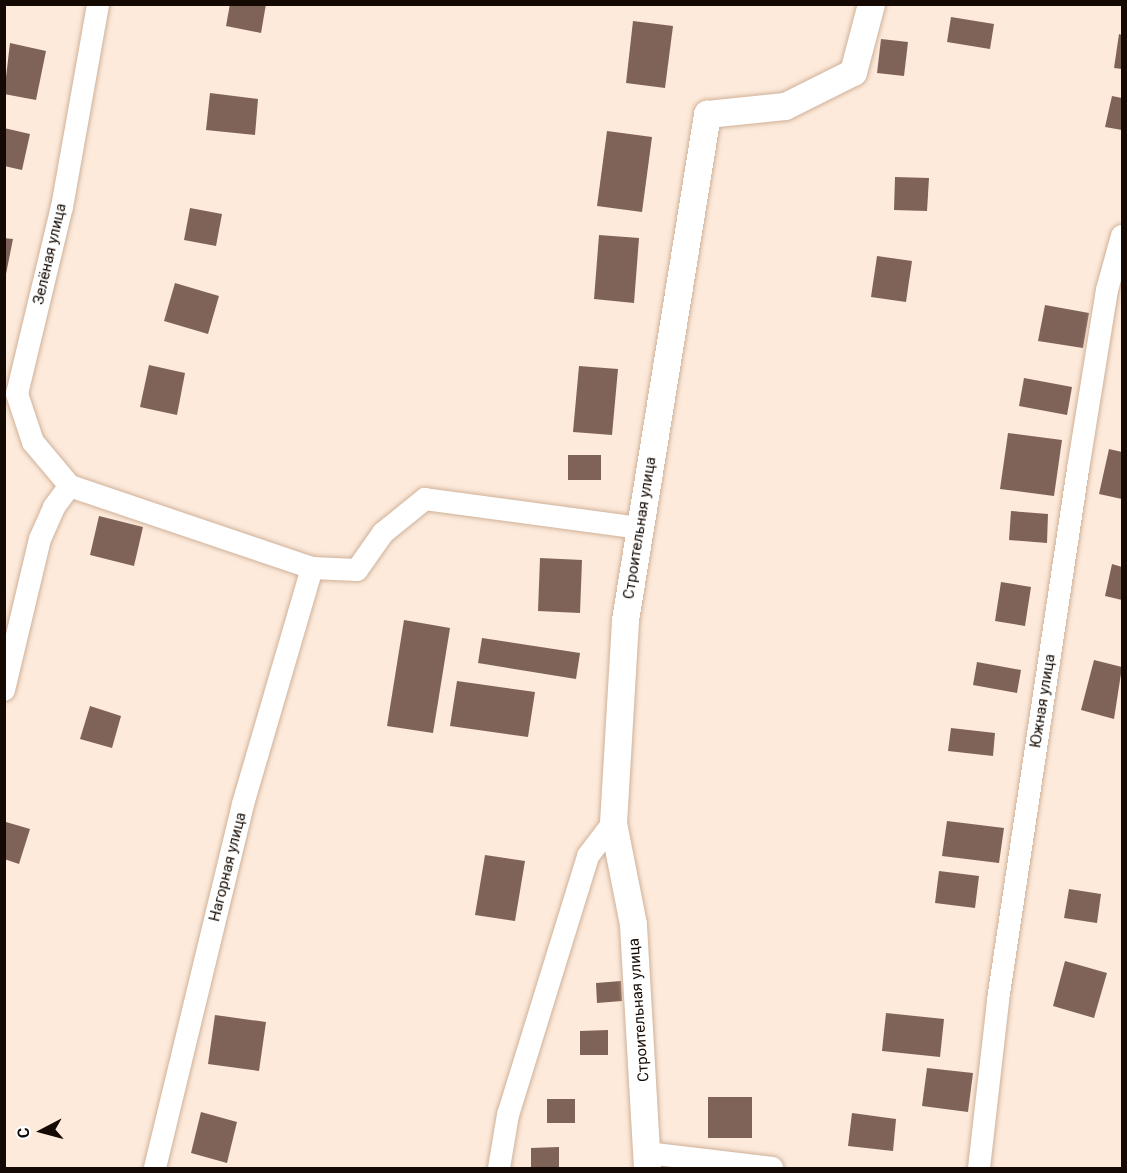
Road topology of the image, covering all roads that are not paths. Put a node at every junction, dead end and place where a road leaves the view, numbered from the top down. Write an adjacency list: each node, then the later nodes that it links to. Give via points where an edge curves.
1 (98, 4): 4 (street, Зелёная улица, via 62,207 17,394 33,442)
2 (871, 4): 5 (street, Строительная улица, via 854,72 785,106 707,114)
3 (1122, 236): 13 (street, Южная улица, via 1107,290 1075,492 998,1000)
4 (70, 486): 6 (street); 7 (street, via 54,507 40,539)
5 (639, 528): 6 (street, via 425,499 383,533 357,570); 8 (street, Строительная улица, via 625,620)
6 (312, 568): 10 (street, Нагорная улица, via 243,804)
7 (4, 690)
8 (613, 823): 9 (street, Строительная улица, via 633,924); 11 (street, via 585,867 508,1115)
9 (647, 1161): 12 (street)
10 (155, 1168)
11 (499, 1168)
12 (772, 1168)
13 (979, 1168)

